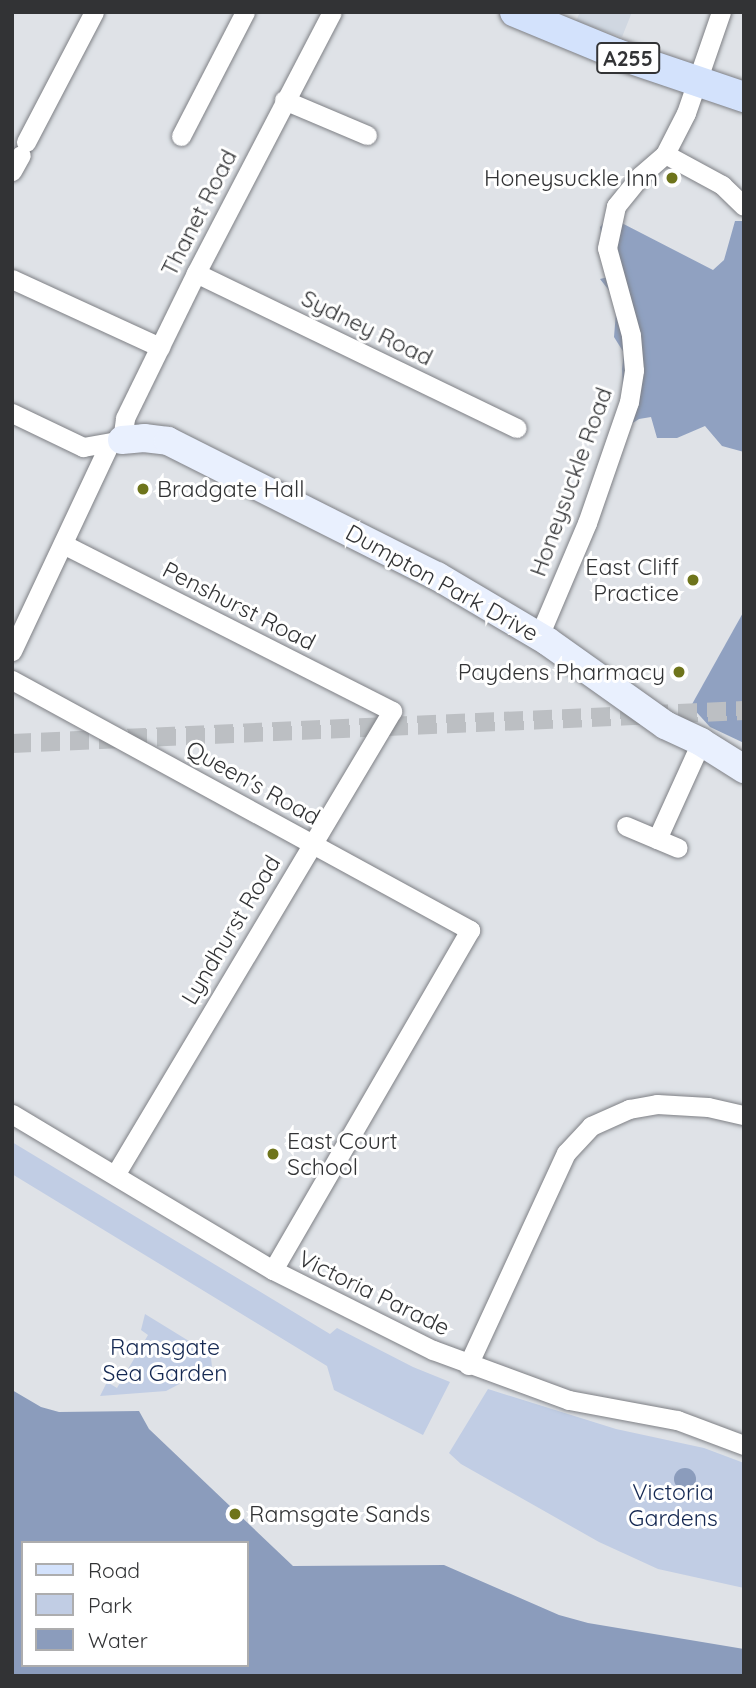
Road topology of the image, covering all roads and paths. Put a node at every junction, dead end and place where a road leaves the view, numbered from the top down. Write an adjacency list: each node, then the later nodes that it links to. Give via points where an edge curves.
1 (94, 12): 12 (street)
2 (245, 12): 10 (street)
3 (332, 12): 8 (street, Thanet Road)
4 (515, 12): 6 (main road, A255)
5 (721, 12): 6 (street, Honeysuckle Road)
6 (695, 82): 7 (main road, A255); 11 (street, Honeysuckle Road, via 687,113)
7 (744, 97)
8 (284, 100): 9 (street); 14 (street, Thanet Road)
9 (367, 134)
10 (181, 136)
11 (665, 154): 13 (street, via 722,185); 21 (street, Honeysuckle Road, via 616,206 607,248 631,335 634,370 629,402 587,523)
12 (20, 156)
13 (744, 206)
14 (196, 273): 16 (street, Thanet Road); 18 (street, Sydney Road)
15 (12, 279): 16 (street)
16 (160, 347): 19 (street, Thanet Road)
17 (12, 413): 19 (street, via 83,447)
18 (517, 428)
19 (116, 442): 20 (street, Thanet Road); 21 (street, Dumpton Park Drive, via 168,441 437,576)
20 (63, 544): 22 (street, Thanet Road); 24 (street, Penshurst Road)
21 (538, 636): 25 (street, Dumpton Park Drive, via 665,725)
22 (12, 651)
23 (12, 680): 29 (street, Queen's Road)
24 (393, 711): 29 (street, Lyndhurst Road)
25 (701, 742): 26 (street, Dumpton Park Drive); 28 (street)
26 (744, 769)
27 (626, 826): 28 (street)
28 (657, 839): 30 (street)
29 (312, 843): 33 (street, Lyndhurst Road); 34 (street, Queen's Road, via 470,930)
30 (678, 848)
31 (12, 1114): 33 (street, Victoria Parade)
32 (744, 1115): 35 (street, via 657,1104 619,1112 591,1126 566,1153)
33 (115, 1175): 34 (street, Victoria Parade)
34 (273, 1269): 35 (street, Victoria Parade, via 350,1311)
35 (468, 1365): 36 (street, Victoria Parade, via 569,1400 677,1420)
36 (744, 1445)

